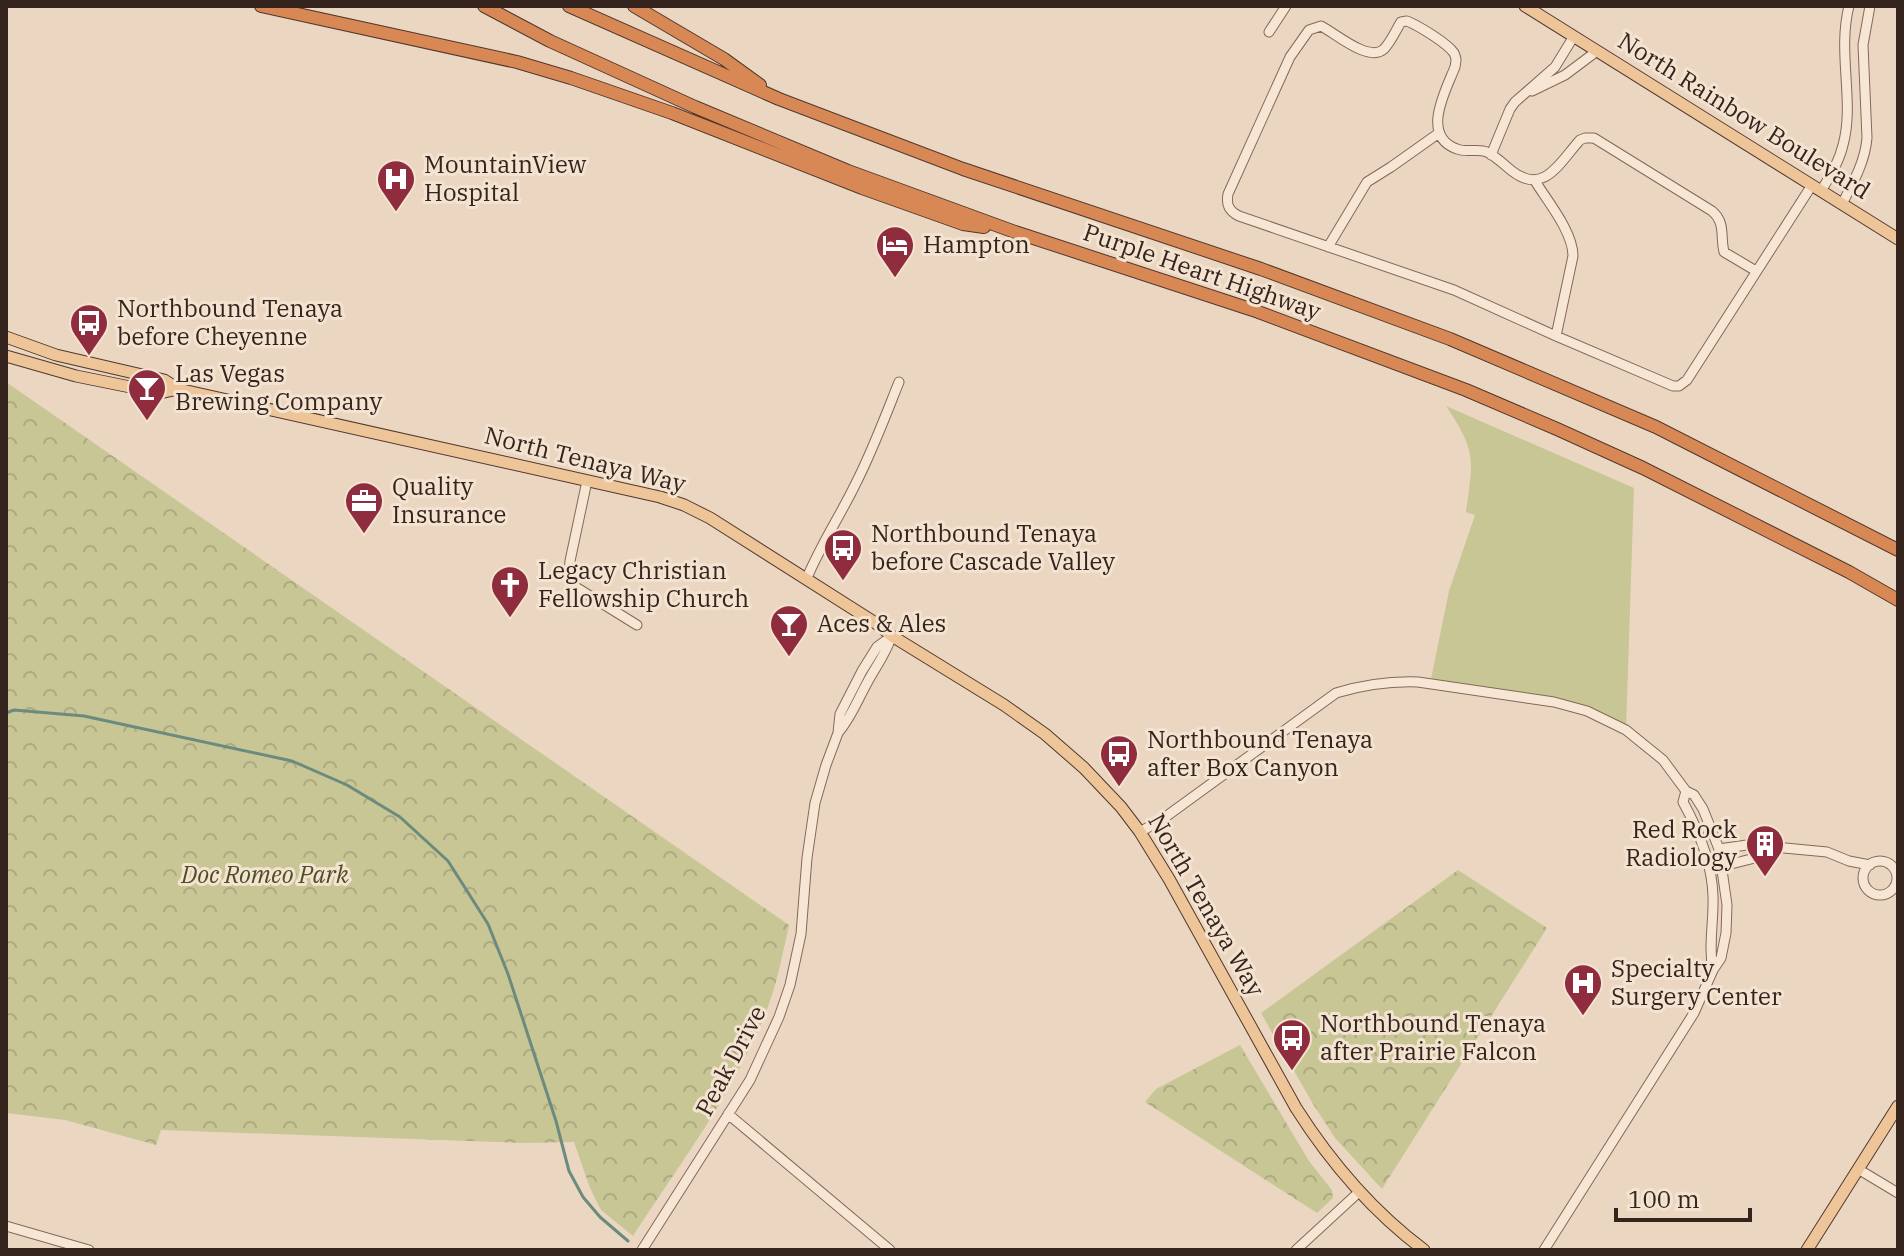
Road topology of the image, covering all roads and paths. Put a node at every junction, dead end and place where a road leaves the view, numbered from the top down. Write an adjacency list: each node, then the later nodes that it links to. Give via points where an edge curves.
1 (261, 6): 19 (highway, via 517,62 672,113 963,224)
2 (484, 6): 19 (highway, Purple Heart Highway, via 695,107)
3 (569, 6): 13 (highway, Purple Heart Highway)
4 (634, 6): 13 (highway)
5 (1286, 6): 9 (street)
6 (1525, 6): 10 (main road, North Rainbow Boulevard)
7 (1849, 6): 17 (street, via 1843,37 1847,128 1838,162)
8 (1870, 6): 18 (street, via 1863,45 1866,152)
9 (1269, 32)
10 (1574, 36): 11 (main road, North Rainbow Boulevard); 12 (street, via 1555,67)
11 (1597, 51): 12 (street, via 1565,75); 17 (main road, North Rainbow Boulevard)
12 (1522, 96): 15 (street, via 1510,109)
13 (779, 99): 29 (highway, Purple Heart Highway, via 1450,339 1656,427)
14 (1439, 133): 15 (street, via 1458,150); 21 (street, via 1367,182); 21 (street, via 1439,109 1456,60 1447,46 1407,21 1401,22 1384,50 1374,53 1321,26 1309,30 1290,57 1227,200 1239,216)
15 (1491, 155): 16 (street)
16 (1535, 181): 22 (street, via 1547,176 1580,140 1594,138 1712,211 1722,226 1724,252); 23 (street, via 1573,249)
17 (1816, 188): 18 (main road, North Rainbow Boulevard); 22 (street)
18 (1842, 204): 20 (main road, North Rainbow Boulevard)
19 (1015, 232): 31 (highway, Purple Heart Highway, via 1253,310 1466,390 1643,468)
20 (1898, 239)
21 (1328, 247): 23 (street, via 1454,290)
22 (1756, 271): 23 (street, via 1679,386)
23 (1556, 336)
24 (6, 337): 27 (main road, North Tenaya Way, via 56,355 164,380)
25 (6, 356): 27 (main road, North Tenaya Way, via 160,393)
26 (899, 382): 30 (street, via 869,456)
27 (178, 389): 28 (main road, North Tenaya Way)
28 (587, 481): 30 (main road, North Tenaya Way, via 684,505); 32 (street, via 569,576 574,586)
29 (1898, 550)
30 (807, 578): 33 (main road, North Tenaya Way)
31 (1898, 600)
32 (637, 625)
33 (892, 636): 35 (main road, North Tenaya Way, via 1045,734 1103,787); 46 (street, Peak Drive, via 826,765 815,803 790,985 764,1051)
34 (1686, 791): 35 (street, via 1663,760 1626,730 1587,711 1395,682 1336,693); 37 (street, via 1703,809); 44 (street, via 1683,802 1700,834 1713,893)
35 (1140, 832): 48 (main road, North Tenaya Way, via 1296,1108)
36 (1774, 847): 37 (street, via 1761,843); 38 (street, via 1827,852); 40 (street, via 1767,855)
37 (1719, 849): 40 (street)
38 (1849, 861): 39 (street); 41 (street)
39 (1870, 865): 41 (street); 42 (street, via 1885,862)
40 (1723, 866): 44 (street, via 1726,933)
41 (1864, 875): 43 (street, via 1869,890)
42 (1897, 880): 43 (street)
43 (1893, 893)
44 (1713, 970): 56 (street, via 1694,1013)
45 (1898, 1106): 47 (main road)
46 (728, 1114): 52 (street, Peak Drive); 53 (street)
47 (1858, 1169): 49 (street); 57 (main road)
48 (1359, 1192): 54 (street); 55 (main road, North Tenaya Way)
49 (1898, 1193)
50 (6, 1226): 51 (street)
51 (89, 1250)
52 (642, 1250)
53 (890, 1250)
54 (1296, 1250)
55 (1424, 1250)
56 (1544, 1250)
57 (1807, 1250)

